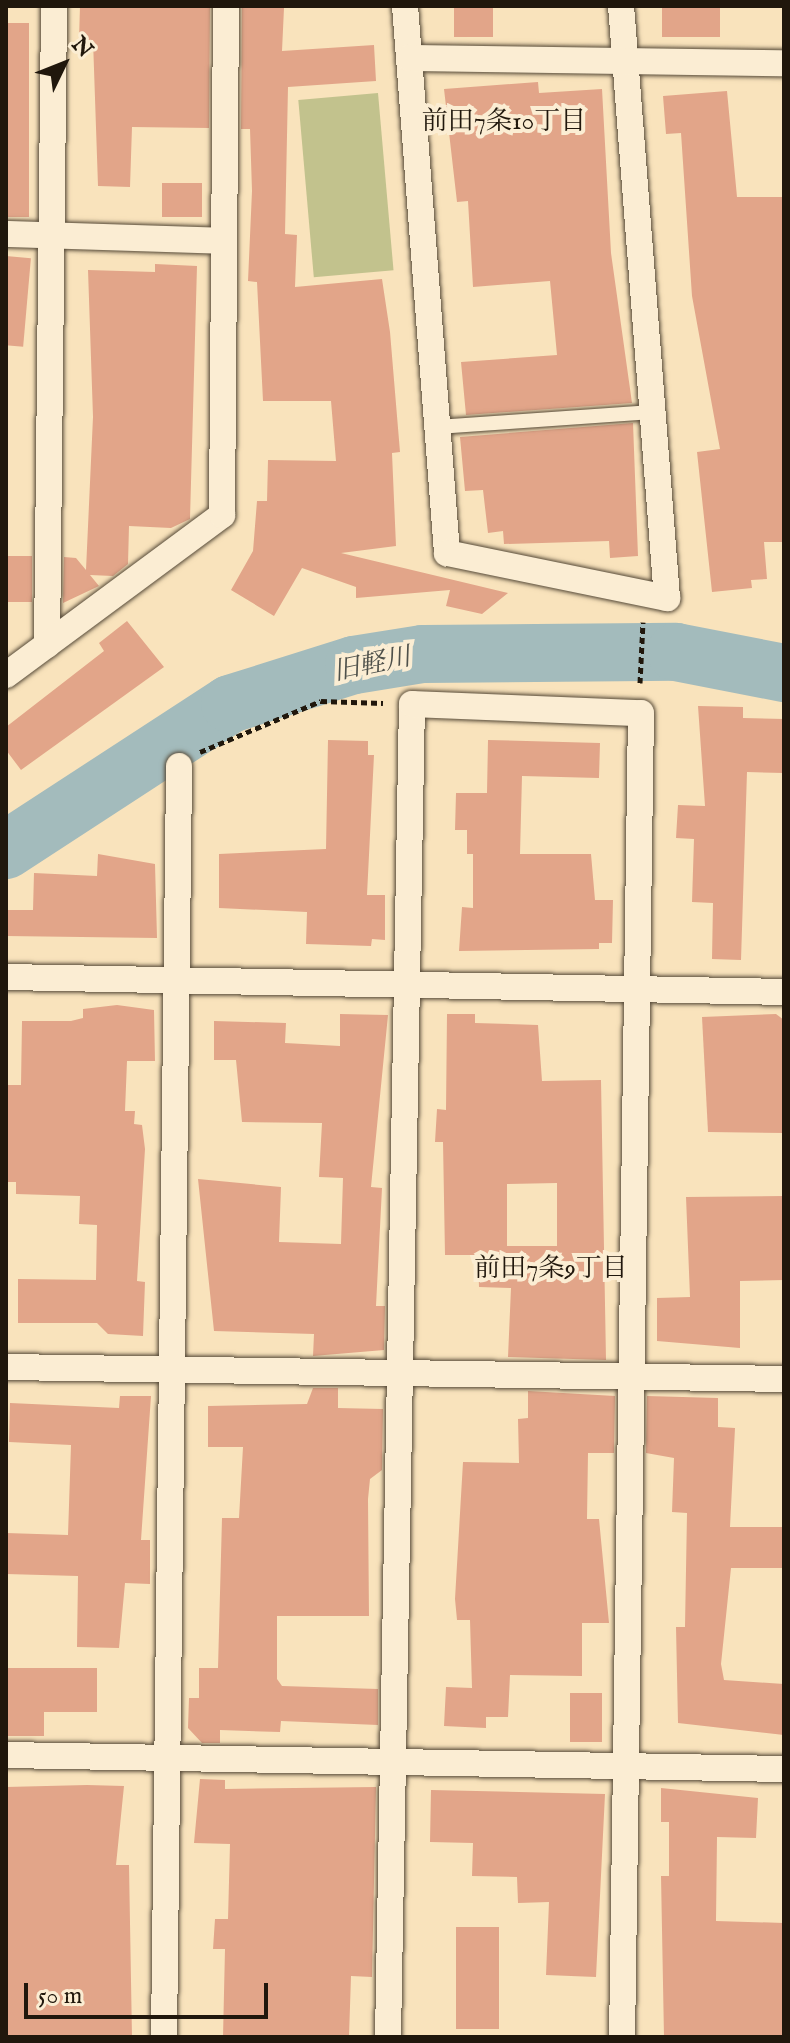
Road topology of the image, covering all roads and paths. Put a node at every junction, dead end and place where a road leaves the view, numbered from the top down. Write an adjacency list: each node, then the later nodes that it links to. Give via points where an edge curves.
1 (54, 6): 9 (street)
2 (226, 6): 10 (street)
3 (405, 6): 5 (street)
4 (621, 6): 6 (street)
5 (409, 58): 6 (street); 12 (street)
6 (625, 62): 7 (street); 11 (street)
7 (784, 63)
8 (6, 234): 9 (street)
9 (51, 236): 10 (street); 14 (street)
10 (224, 241): 14 (street, via 222,515)
11 (652, 412): 12 (lane); 12 (street, via 667,598 447,553)
12 (437, 427)
13 (644, 616): 16 (path)
14 (47, 645): 15 (street)
15 (6, 675)
16 (640, 692)
17 (412, 704): 18 (path, via 321,701 229,735); 21 (street); 22 (street, via 641,713)
18 (179, 766): 20 (street)
19 (6, 977): 20 (street)
20 (176, 980): 21 (street); 25 (street)
21 (403, 985): 22 (street); 26 (street)
22 (640, 990): 23 (street); 27 (street)
23 (784, 992)
24 (6, 1367): 25 (street)
25 (176, 1370): 26 (street); 30 (street)
26 (401, 1373): 27 (street); 31 (street)
27 (633, 1377): 28 (street); 32 (street)
28 (784, 1379)
29 (6, 1755): 30 (street)
30 (170, 1758): 31 (street); 34 (street)
31 (390, 1762): 32 (street); 35 (street)
32 (631, 1766): 33 (street); 36 (street)
33 (784, 1769)
34 (164, 2037)
35 (388, 2037)
36 (622, 2037)

